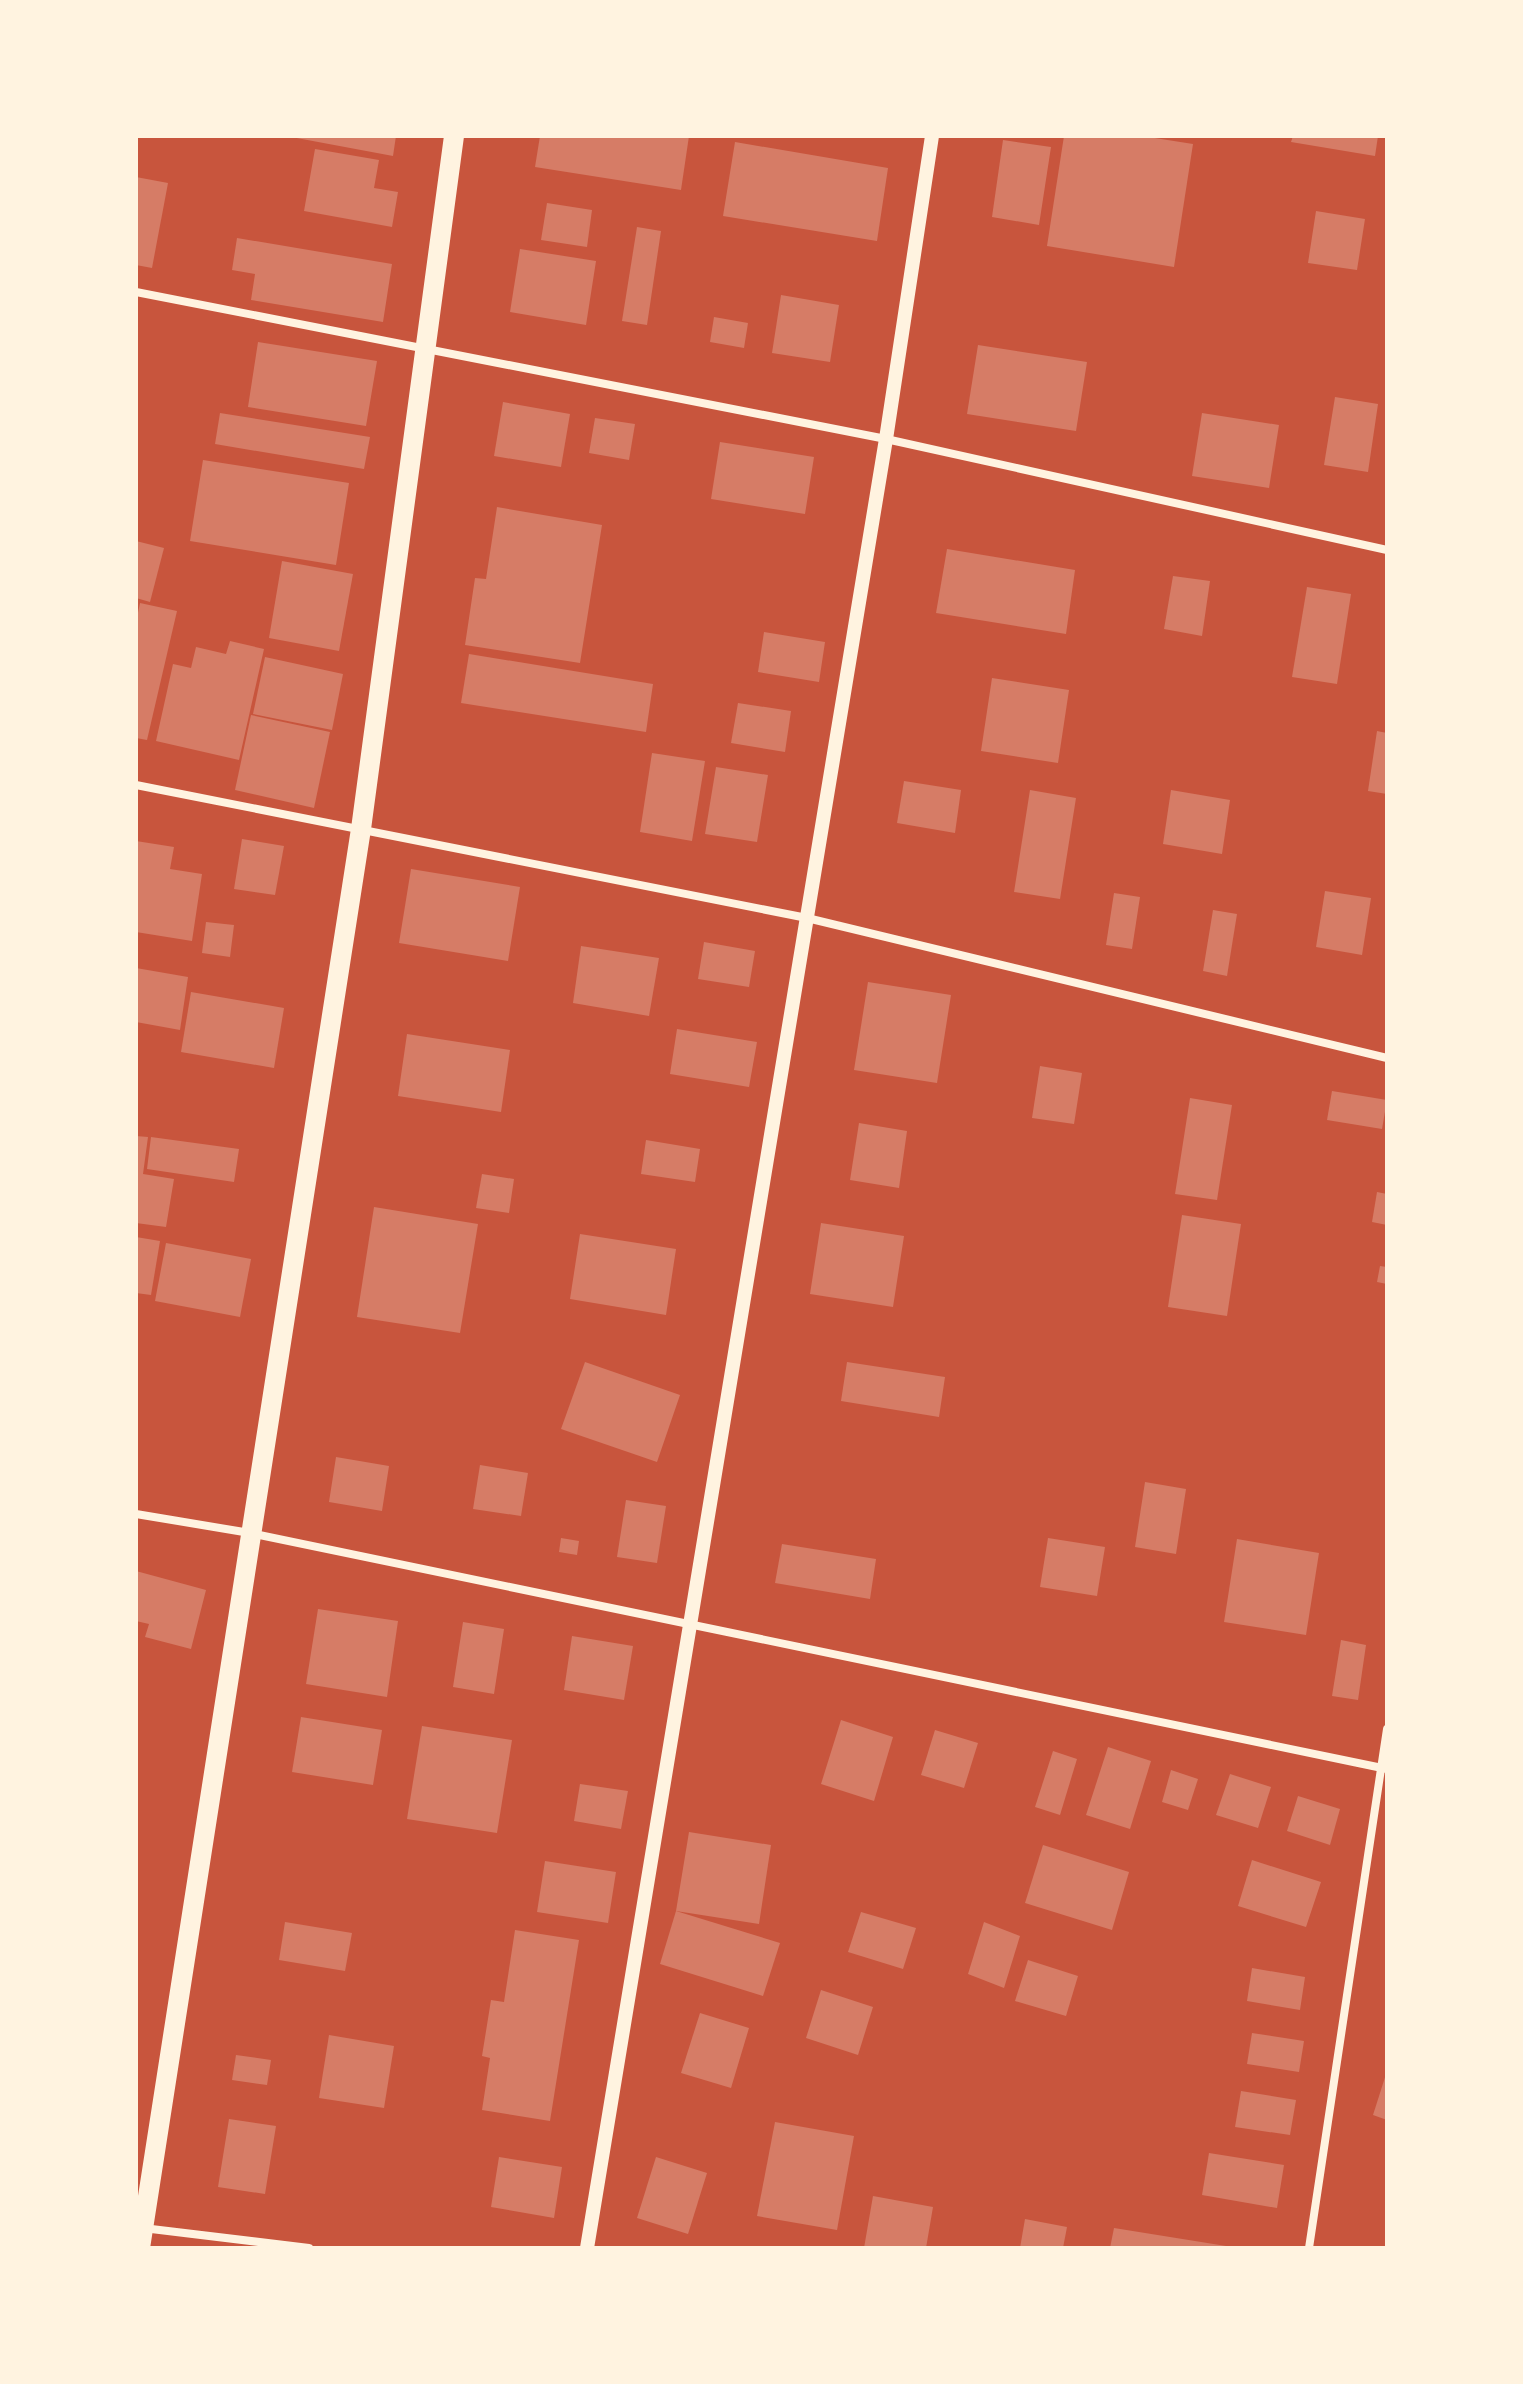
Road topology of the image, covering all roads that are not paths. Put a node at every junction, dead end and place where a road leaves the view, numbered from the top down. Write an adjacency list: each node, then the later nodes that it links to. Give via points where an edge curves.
1 (454, 136): 4 (main road)
2 (932, 136): 5 (street)
3 (136, 292): 4 (street)
4 (423, 346): 5 (street); 8 (main road)
5 (886, 439): 6 (street); 9 (street)
6 (1387, 550)
7 (136, 785): 8 (street)
8 (361, 829): 9 (street); 12 (main road)
9 (807, 918): 10 (street); 13 (street)
10 (1387, 1058)
11 (136, 1514): 12 (street)
12 (250, 1533): 13 (street); 16 (main road)
13 (690, 1623): 15 (street); 18 (street)
14 (1387, 1729): 15 (street)
15 (1384, 1768): 19 (street)
16 (140, 2234): 17 (street)
17 (309, 2248)
18 (587, 2248)
19 (1309, 2248)

